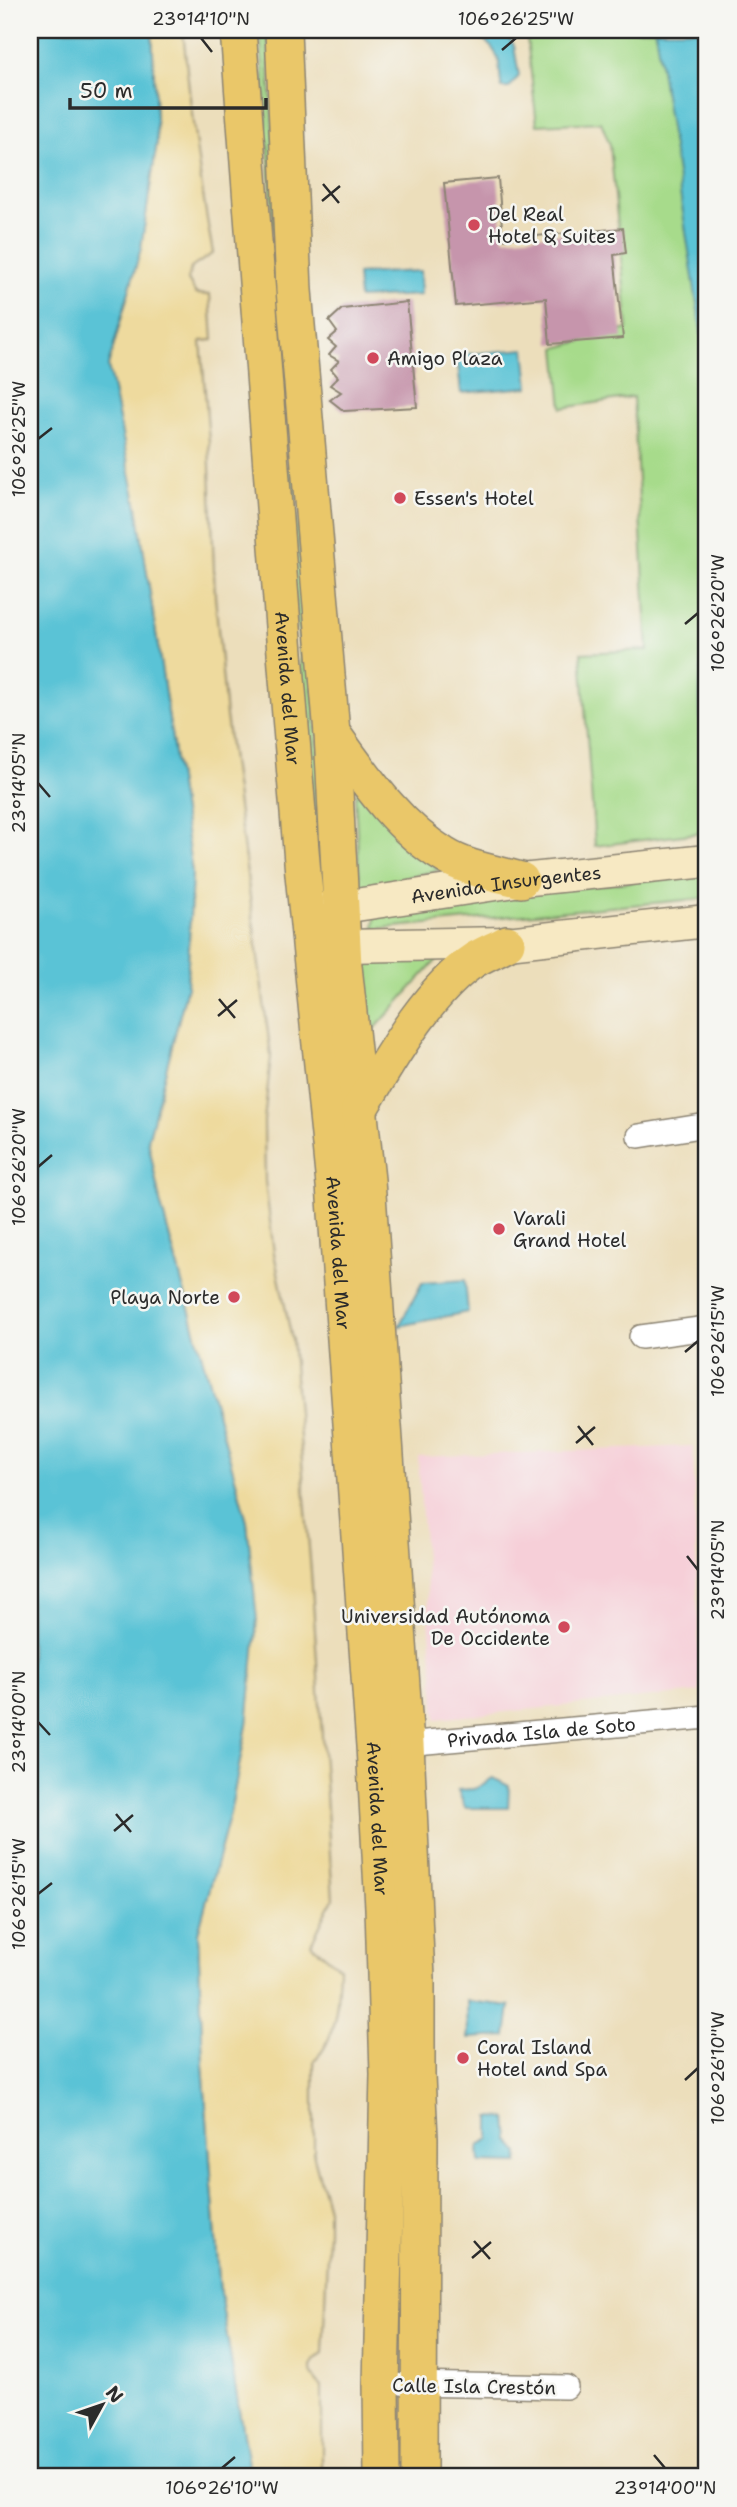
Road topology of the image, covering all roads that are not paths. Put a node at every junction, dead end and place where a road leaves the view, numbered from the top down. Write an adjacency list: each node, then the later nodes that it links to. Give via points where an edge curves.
1 (238, 30): 6 (main road, Avenida del Mar, via 286,666)
2 (283, 30): 3 (main road, Avenida del Mar, via 294,290)
3 (332, 733): 5 (main road, via 364,778 420,838 445,856); 6 (main road, Avenida del Mar)
4 (707, 861): 5 (main road, Avenida Insurgentes)
5 (521, 880): 6 (main road, Avenida Insurgentes)
6 (324, 909): 9 (main road, Avenida del Mar)
7 (707, 921): 8 (main road)
8 (507, 943): 9 (main road); 10 (main road, via 473,961 428,1005)
9 (327, 948): 10 (main road, Avenida del Mar, via 344,965); 16 (main road, Avenida del Mar, via 334,1185)
10 (359, 1110): 16 (main road, Avenida del Mar, via 376,1295)
11 (707, 1125): 12 (street)
12 (639, 1136)
13 (707, 1328): 14 (street)
14 (640, 1337)
15 (707, 1717): 16 (street, Privada Isla de Soto)
16 (390, 1745): 17 (main road, Avenida del Mar, via 417,1978); 18 (main road, Avenida del Mar, via 383,1908 388,2074)
17 (418, 2384): 18 (street, Calle Isla Crestón); 19 (street, Calle Isla Crestón); 21 (main road, Avenida del Mar)
18 (381, 2385): 20 (main road, Avenida del Mar)
19 (566, 2387)
20 (382, 2477)
21 (419, 2477)

